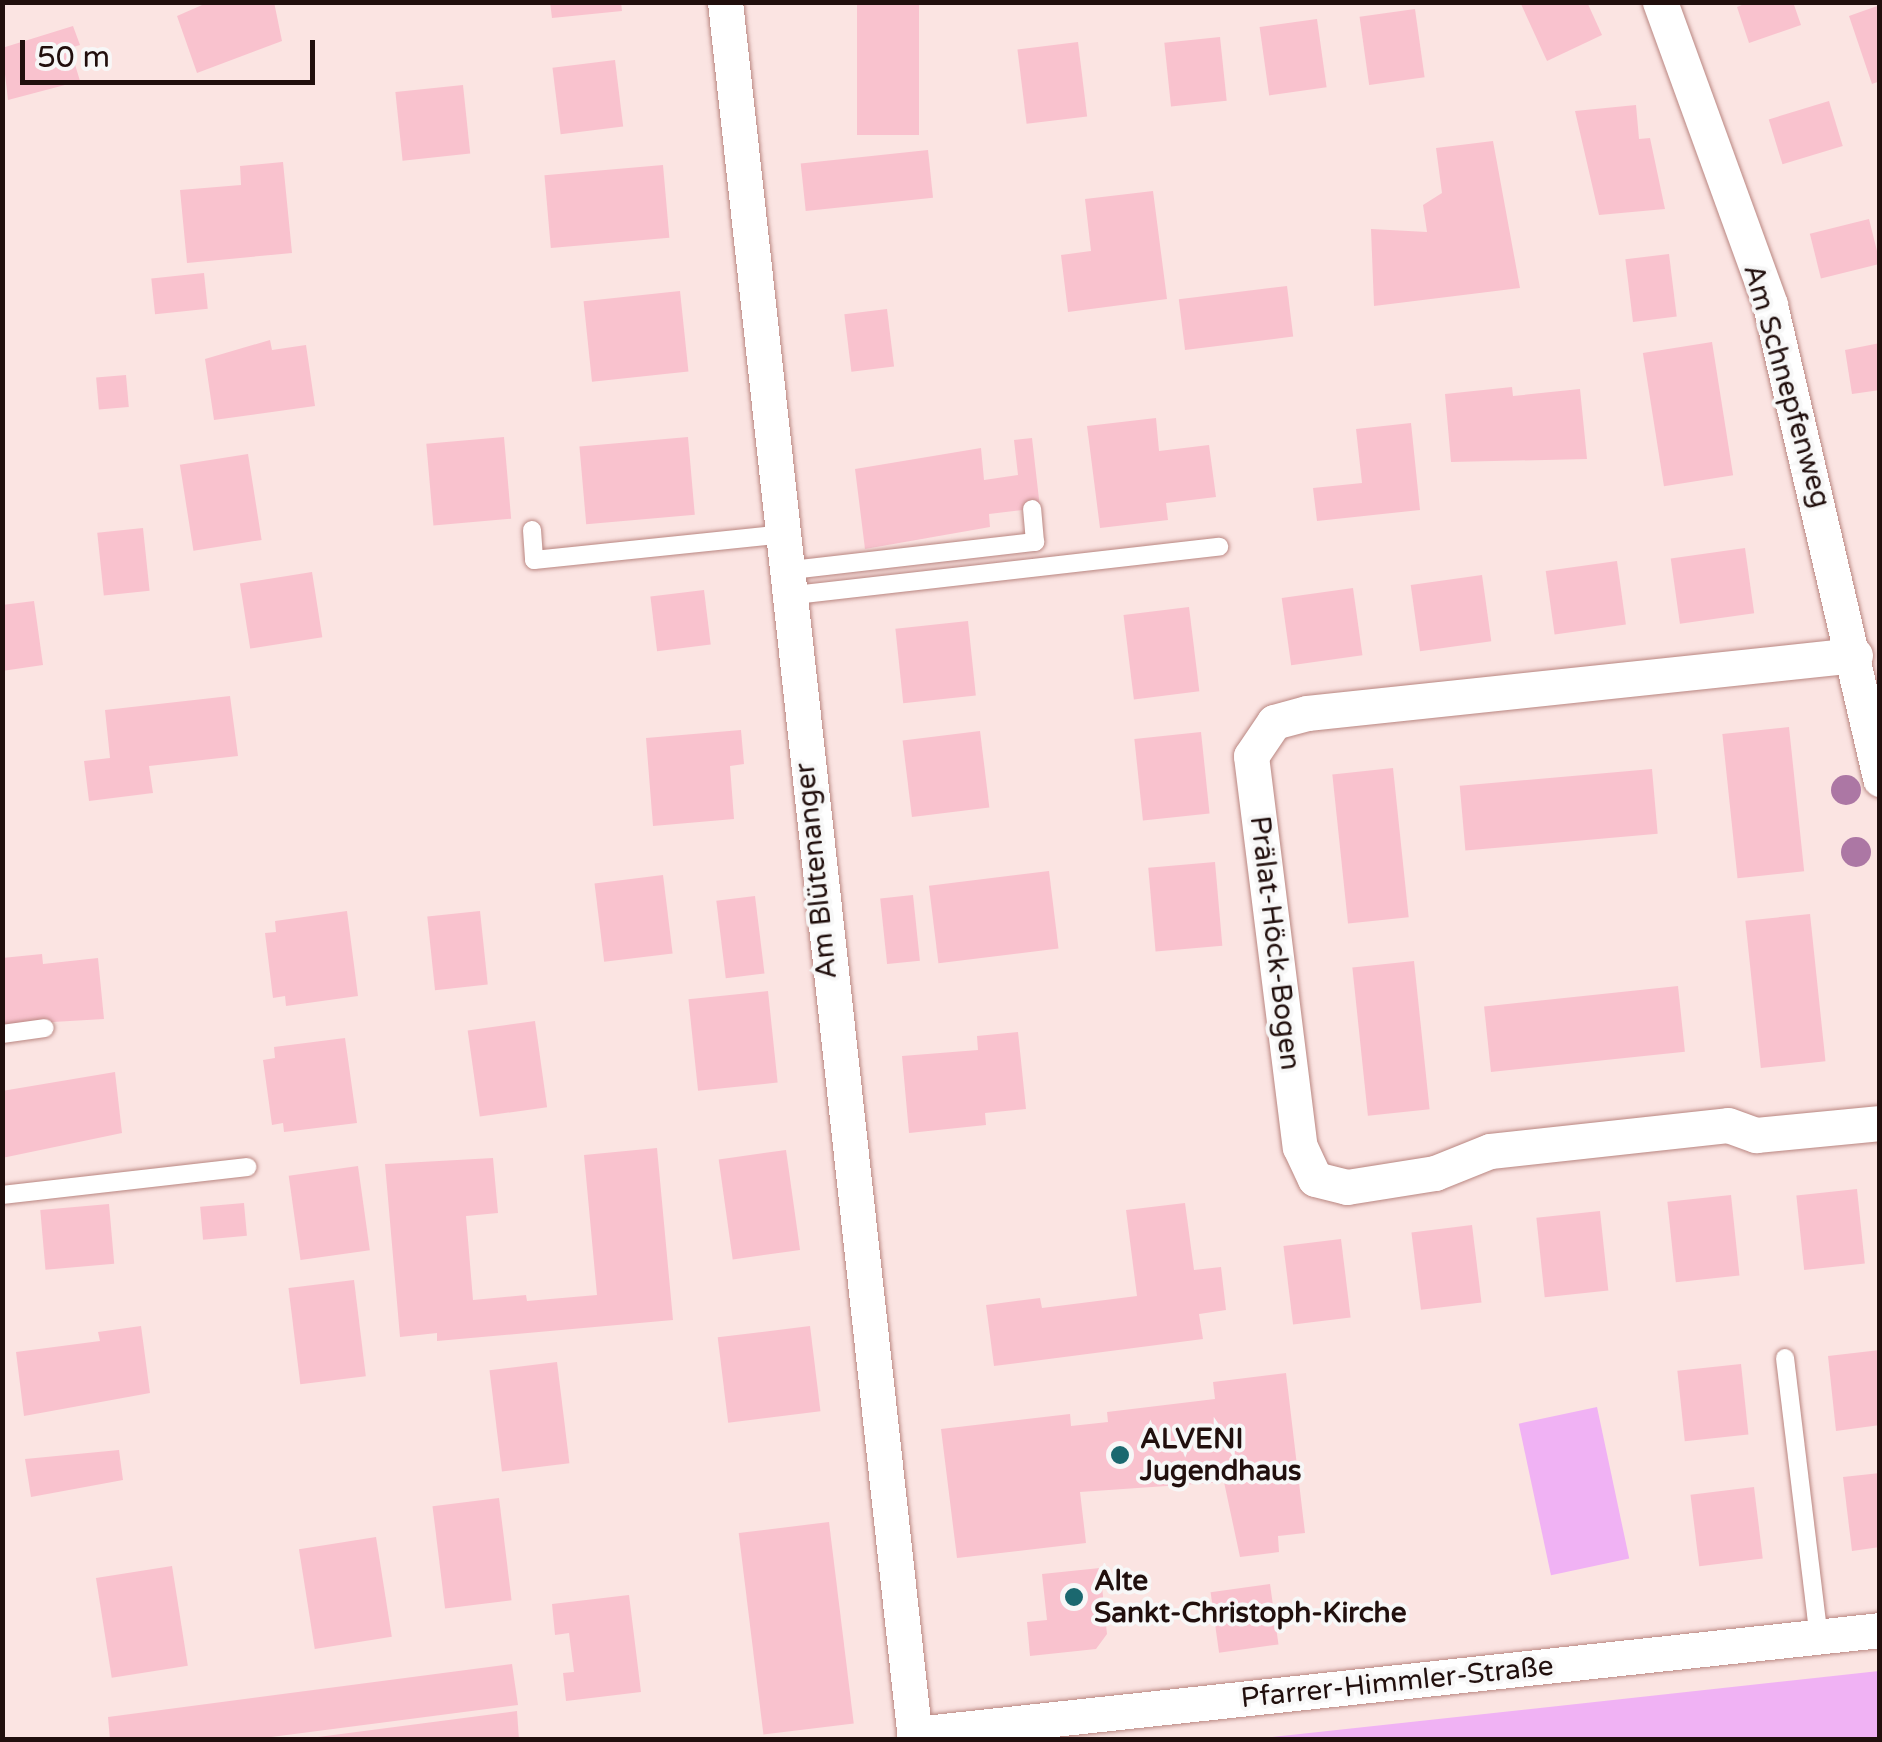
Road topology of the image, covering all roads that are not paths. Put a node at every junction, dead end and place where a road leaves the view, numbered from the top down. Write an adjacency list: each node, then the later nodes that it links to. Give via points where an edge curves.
1 (726, 2): 5 (street, Am Blütenanger)
2 (1660, 2): 8 (street, Am Schnepfenweg, via 1770,306)
3 (1032, 509): 7 (lane, via 1036,542)
4 (532, 530): 5 (lane, via 534,560)
5 (778, 535): 7 (street, Am Blütenanger)
6 (1219, 547): 7 (lane)
7 (784, 584): 18 (street, Am Blütenanger)
8 (1855, 655): 9 (street, Am Schnepfenweg); 12 (street, Prälat-Höck-Bogen, via 1306,713 1274,722 1251,756 1300,1148 1315,1179 1346,1187 1435,1173 1490,1151 1728,1124 1756,1134)
9 (1880, 779)
10 (44, 1028): 11 (lane)
11 (2, 1034)
12 (1880, 1122)
13 (246, 1168): 14 (lane)
14 (2, 1195)
15 (1786, 1358): 17 (lane)
16 (1880, 1630): 17 (street, Pfarrer-Himmler-Straße)
17 (1818, 1637): 18 (street, Pfarrer-Himmler-Straße)
18 (915, 1737)

